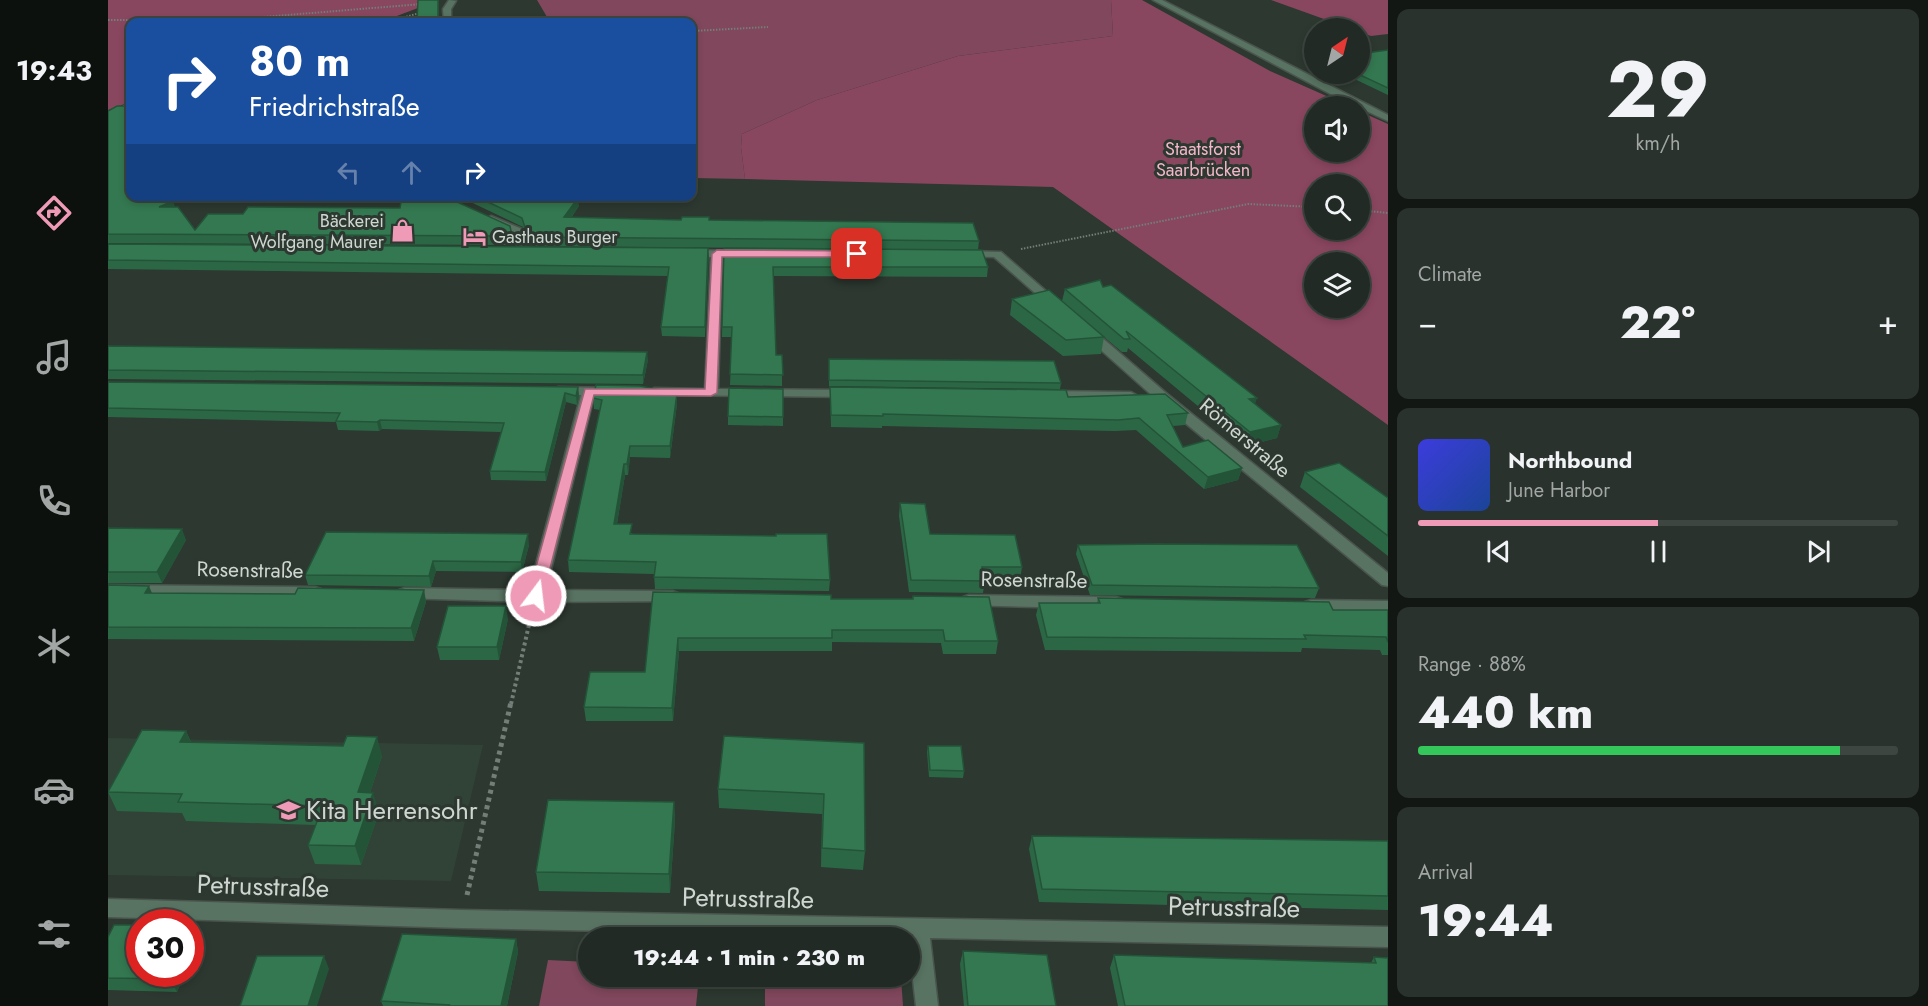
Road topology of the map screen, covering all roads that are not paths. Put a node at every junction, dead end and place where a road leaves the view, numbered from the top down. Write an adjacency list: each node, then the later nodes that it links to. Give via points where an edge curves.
1 (1157, 0): 4 (street)
2 (452, 1): 3 (street)
3 (447, 18)
4 (1388, 118)
5 (478, 213): 6 (street, via 518,231)
6 (522, 249)
7 (671, 252): 8 (street)
8 (717, 254): 9 (street); 13 (street)
9 (752, 254)
10 (950, 254): 16 (street, Römerstraße, via 997,254)
11 (542, 391): 12 (street)
12 (589, 391): 13 (street); 21 (street)
13 (711, 393): 14 (street)
14 (865, 394)
15 (1031, 395): 16 (street)
16 (1161, 396): 17 (street, Römerstraße)
17 (1388, 581)
18 (108, 590): 19 (street, Rosenstraße)
19 (334, 593)
20 (393, 594): 21 (street)
21 (536, 596): 22 (street)
22 (690, 598)
23 (950, 601): 24 (street, Rosenstraße)
24 (1128, 603)
25 (1293, 606): 26 (street)
26 (1388, 607)
27 (108, 908): 28 (street, Petrusstraße)
28 (867, 927)
29 (920, 928): 30 (street, Petrusstraße)
30 (1388, 937)
31 (920, 945): 32 (street)
32 (927, 1006)

